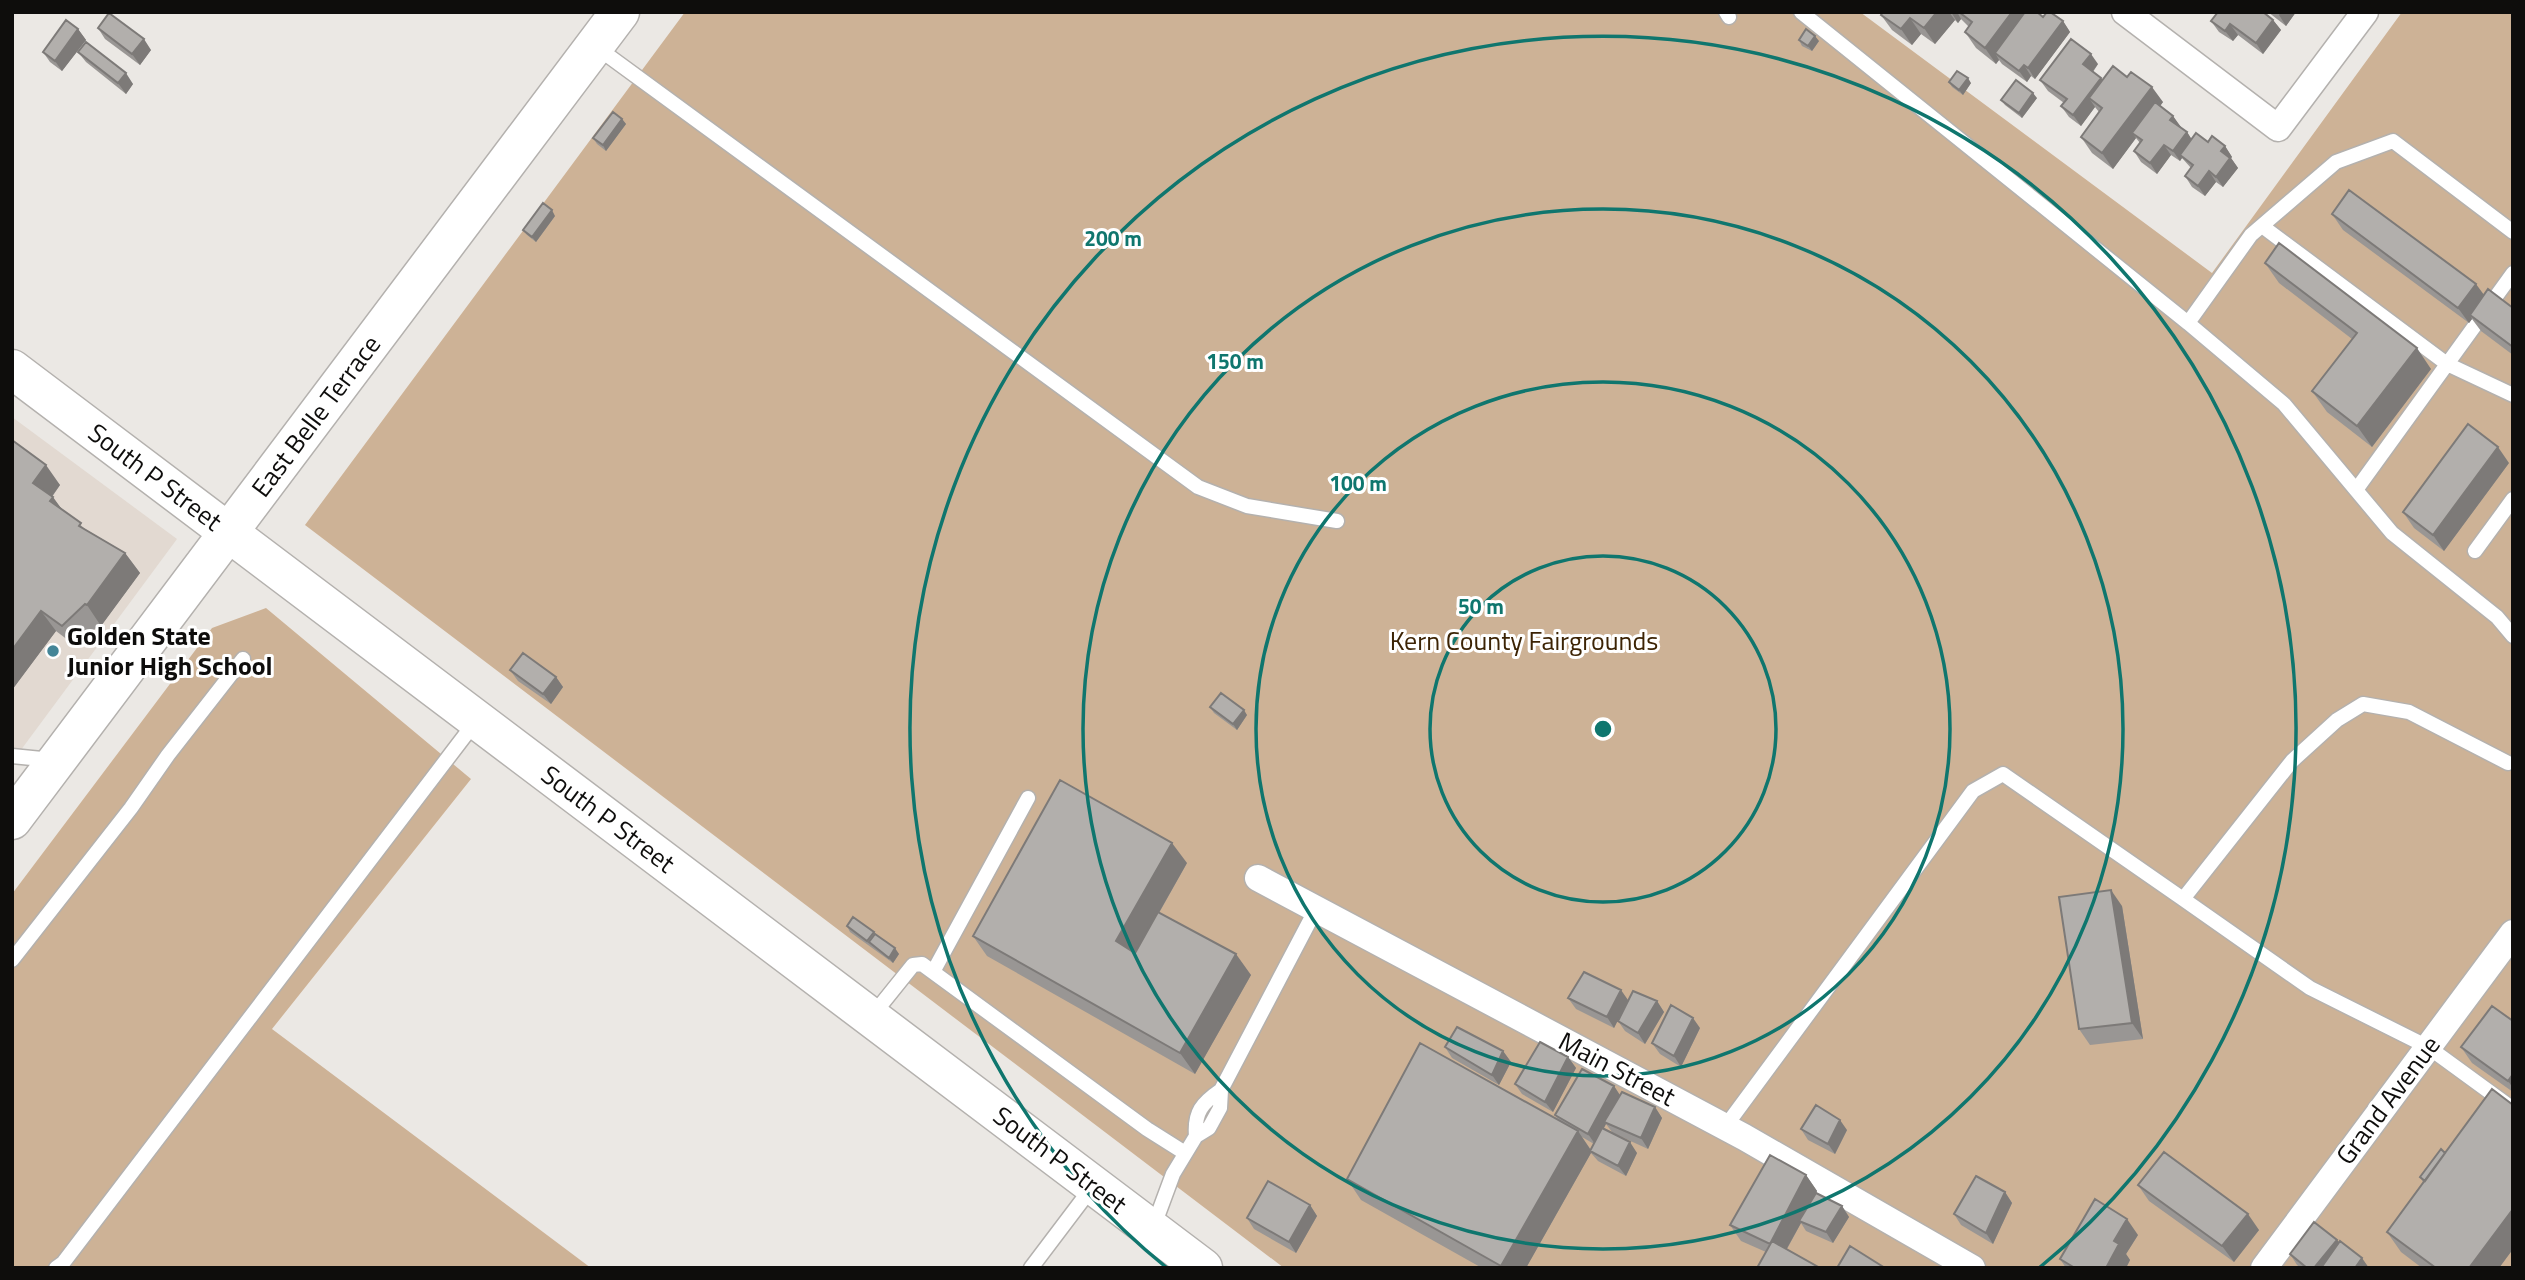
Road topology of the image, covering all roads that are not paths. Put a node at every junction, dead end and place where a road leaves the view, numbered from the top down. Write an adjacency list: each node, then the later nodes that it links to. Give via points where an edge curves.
1 (620, 12): 5 (street, East Belle Terrace)
2 (1801, 12): 9 (lane)
3 (2125, 12): 4 (street, via 2278,128)
4 (2365, 12)
5 (594, 46): 15 (lane, via 1198,487 1247,506); 16 (street, East Belle Terrace)
6 (2262, 226): 7 (lane, via 2336,162 2393,141); 9 (lane); 10 (lane)
7 (2513, 232)
8 (2513, 273): 10 (lane)
9 (2188, 323): 13 (lane, via 2284,404)
10 (2447, 364): 12 (lane); 13 (lane)
11 (12, 369): 16 (street, South P Street)
12 (2513, 395)
13 (2356, 490): 18 (lane, via 2392,533 2497,617)
14 (2513, 499): 17 (lane)
15 (1337, 521)
16 (228, 533): 20 (street, South P Street); 22 (street, East Belle Terrace)
17 (2475, 551)
18 (2513, 636)
19 (243, 659): 30 (lane)
20 (477, 720): 32 (street, South P Street); 40 (lane)
21 (12, 756): 22 (lane)
22 (56, 761): 25 (street, East Belle Terrace)
23 (2511, 762): 27 (lane, via 2409,712 2363,704 2337,720 2292,761)
24 (1028, 798): 31 (lane)
25 (12, 820)
26 (1258, 878): 28 (street, Main Street)
27 (2183, 899): 33 (lane, via 2310,988); 35 (lane, via 2003,774 1973,791)
28 (1316, 909): 35 (street, Main Street); 36 (lane, via 1221,1090 1220,1108 1209,1128 1196,1136)
29 (2513, 933): 33 (street, Grand Avenue)
30 (12, 960)
31 (933, 972): 32 (lane, via 922,964 913,965); 36 (lane)
32 (871, 1017): 37 (street, South P Street)
33 (2428, 1047): 34 (lane); 39 (street, Grand Avenue)
34 (2513, 1109)
35 (1725, 1127): 43 (street, Main Street)
36 (1185, 1153): 38 (lane)
37 (1093, 1185): 38 (street, South P Street); 41 (lane)
38 (1152, 1229): 42 (street, South P Street)
39 (2266, 1267)
40 (56, 1268)
41 (1031, 1268)
42 (1203, 1268)
43 (1972, 1268)

